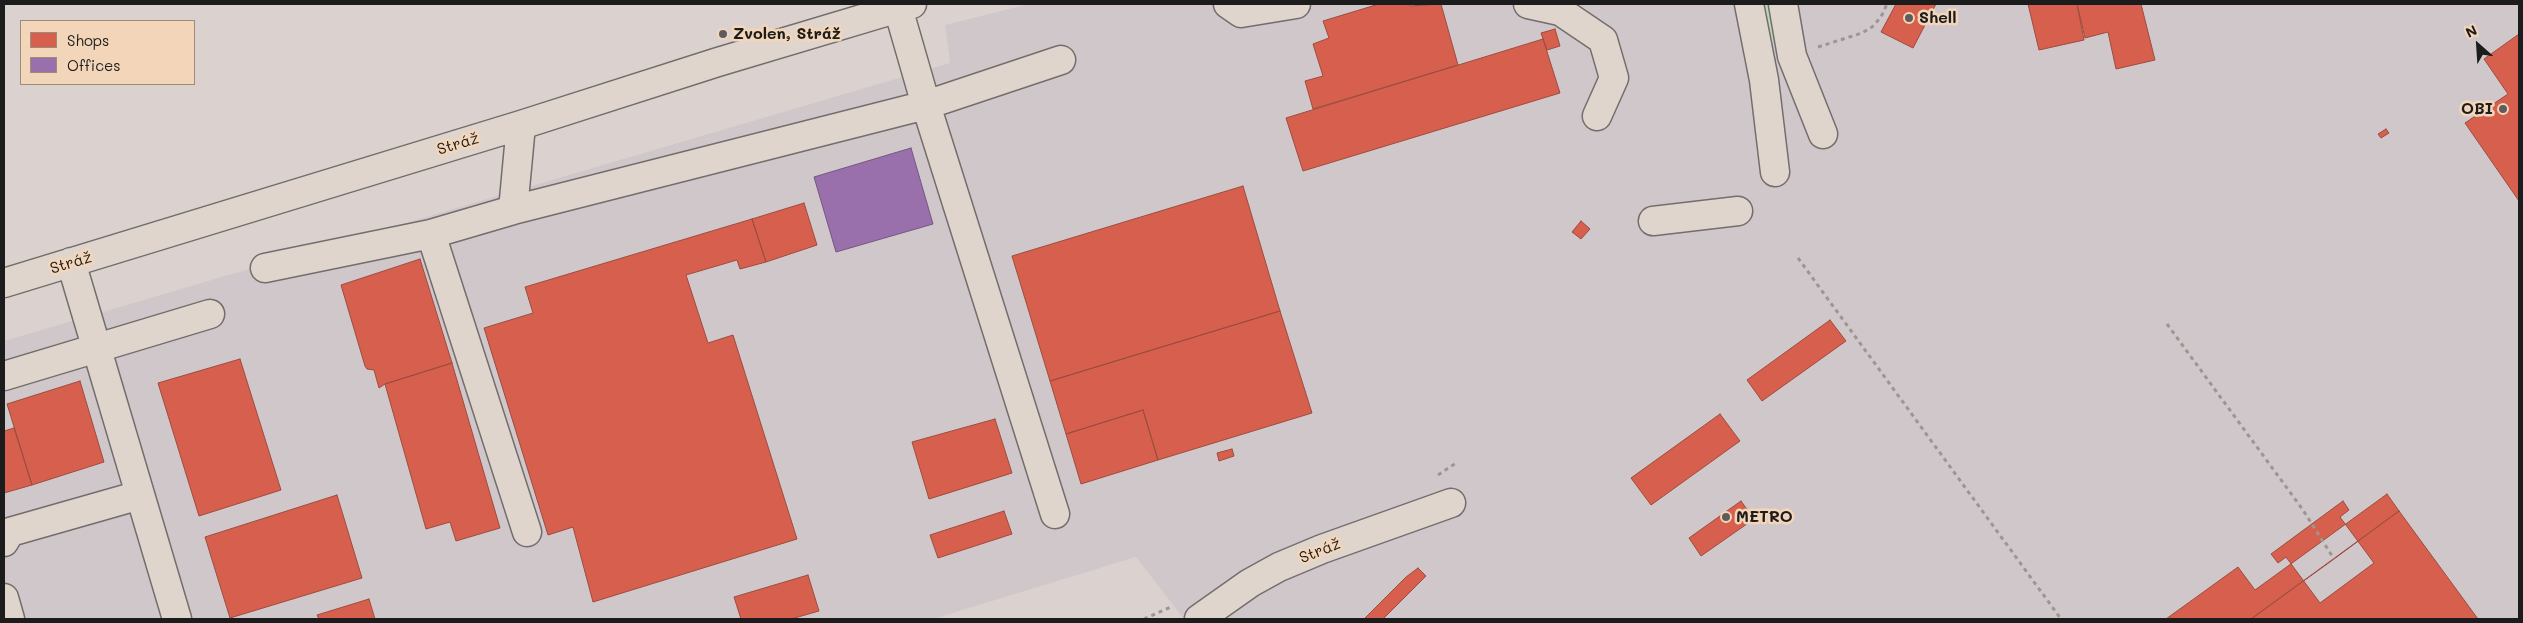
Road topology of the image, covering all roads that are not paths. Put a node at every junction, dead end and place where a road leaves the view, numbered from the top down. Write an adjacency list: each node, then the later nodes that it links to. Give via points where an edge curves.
1 (1228, 4): 2 (street, via 1241,12)
2 (1296, 4)
3 (1528, 4): 9 (street, via 1560,11 1603,40 1614,78)
4 (1750, 4): 12 (street, via 1764,80)
5 (1783, 4): 11 (street, via 1792,56)
6 (905, 6): 8 (street); 10 (street, Stráž)
7 (1061, 60): 8 (street)
8 (926, 104): 13 (street); 25 (street)
9 (1597, 116)
10 (521, 125): 13 (street); 17 (street, Stráž)
11 (1823, 134)
12 (1775, 172)
13 (513, 210): 16 (street)
14 (1738, 211): 15 (street)
15 (1652, 221)
16 (431, 234): 18 (street); 26 (street)
17 (71, 262): 19 (street, Stráž); 21 (street)
18 (265, 268)
19 (4, 284)
20 (210, 314): 21 (street)
21 (96, 348): 22 (street); 23 (street)
22 (4, 376)
23 (140, 495): 27 (street, via 10,532); 30 (street)
24 (1451, 503): 31 (street, Stráž, via 1279,567 1250,582)
25 (1055, 514)
26 (527, 532)
27 (4, 542)
28 (4, 598): 29 (street)
29 (10, 619)
30 (177, 619)
31 (1199, 619)

